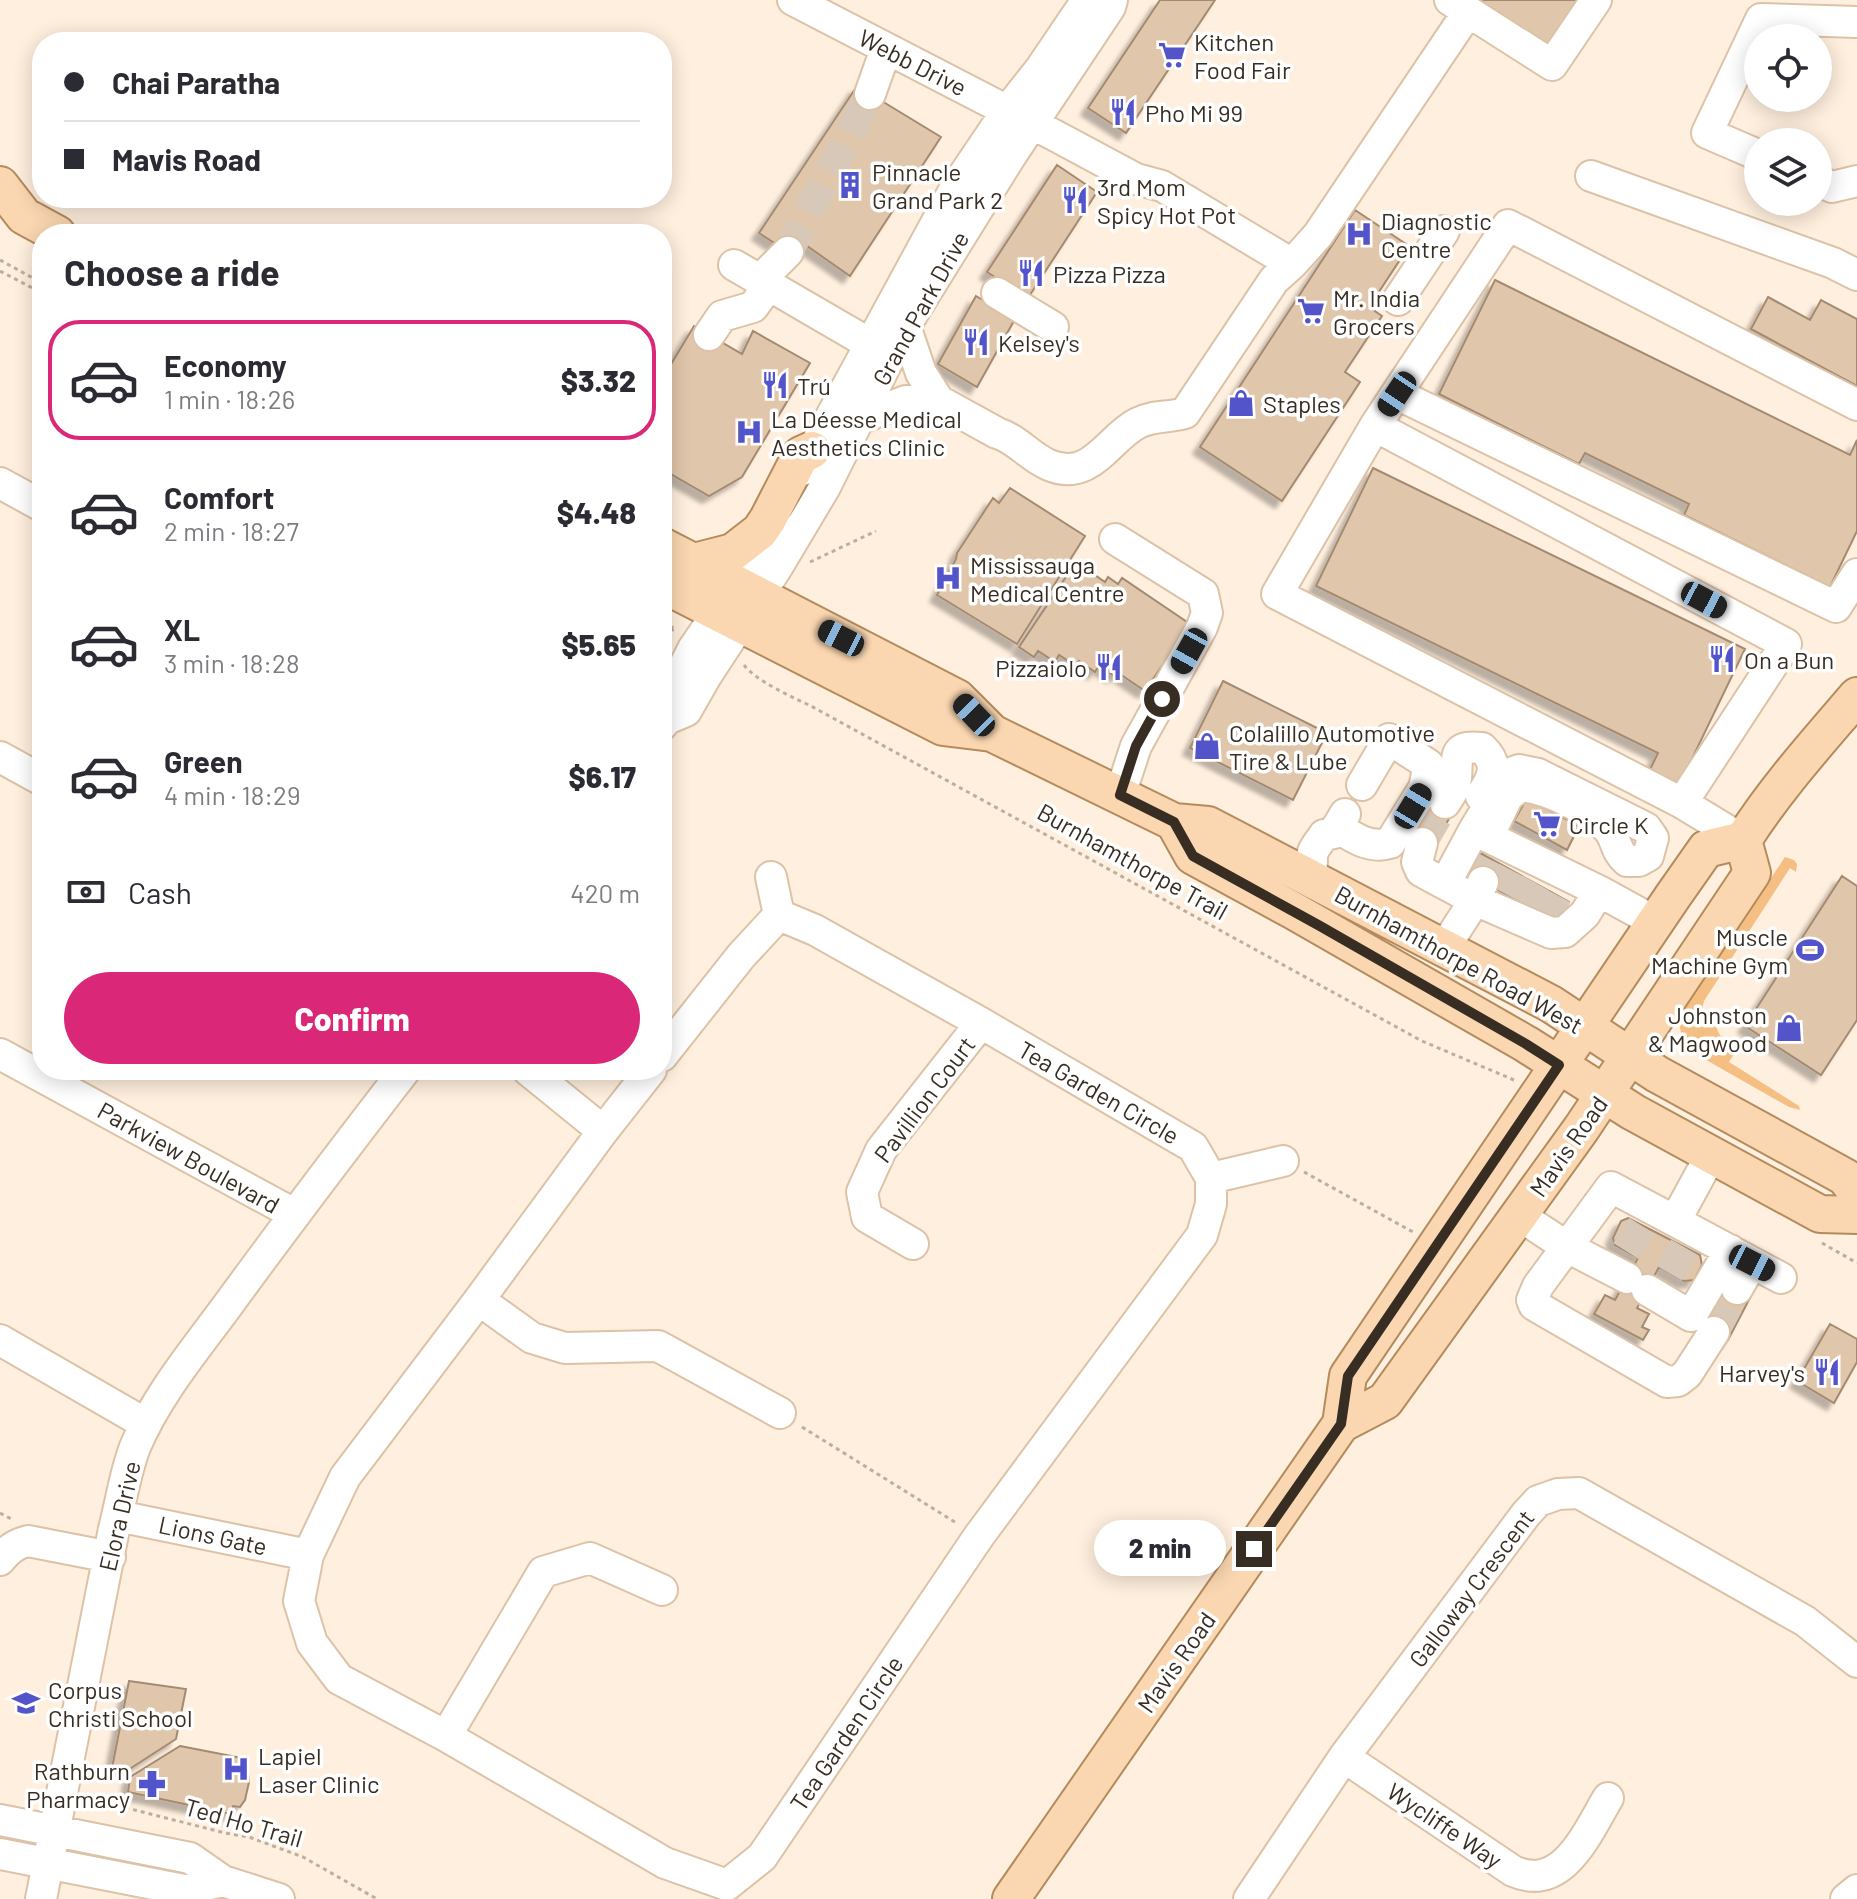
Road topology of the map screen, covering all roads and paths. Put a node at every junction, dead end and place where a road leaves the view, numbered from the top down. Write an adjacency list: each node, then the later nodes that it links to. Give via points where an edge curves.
1 (793, 0): 8 (street, Webb Drive)
2 (1087, 0): 10 (street, Grand Park Drive, via 1041,68)
3 (1112, 0): 10 (street, Grand Park Drive, via 1052,93)
4 (1596, 0): 5 (street, via 1552,65)
5 (1459, 6): 21 (street, via 1344,198)
6 (1761, 10): 7 (street); 11 (street, via 1707,133)
7 (1857, 22)
8 (886, 49): 9 (street); 10 (street, Webb Drive)
9 (870, 94)
10 (1020, 117): 21 (street, Webb Drive, via 1136,179 1162,186); 29 (street, Grand Park Drive, via 991,187); 32 (street, Grand Park Drive, via 957,185)
11 (1744, 149)
12 (1591, 176): 23 (street)
13 (1857, 181): 15 (street)
14 (0, 185): 16 (main road)
15 (1832, 187)
16 (12, 216): 17 (main road)
17 (32, 224)
18 (1444, 231): 28 (street)
19 (788, 252): 24 (street)
20 (0, 260): 25 (path)
21 (1292, 264): 34 (street, via 1262,296 1185,413 1136,423 1095,460 1077,467 1048,465)
22 (0, 271): 26 (path)
23 (1857, 275)
24 (754, 277): 31 (street, via 753,307 722,316); 32 (street)
25 (32, 278)
26 (32, 288)
27 (997, 293): 30 (street)
28 (1398, 300)
29 (905, 326): 34 (street, via 921,373); 36 (street, Grand Park Drive)
30 (1053, 327)
31 (709, 335)
32 (870, 344): 38 (street, Grand Park Drive)
33 (1397, 394): 35 (street, via 1508,225); 37 (street); 46 (street, via 1836,607)
34 (939, 401): 36 (street, via 906,401)
35 (1857, 405)
36 (861, 418): 48 (street, Grand Park Drive, via 825,487)
37 (1375, 426): 58 (street, via 1277,594); 58 (street, via 1786,644)
38 (812, 450): 44 (main road, via 801,455 760,531 733,552); 48 (street, Grand Park Drive)
39 (0, 483): 40 (street)
40 (32, 501)
41 (876, 531): 45 (path)
42 (1115, 539): 56 (street, via 1203,594 1207,613 1136,746)
43 (672, 551): 44 (main road, Burnhamthorpe Road West)
44 (694, 562): 48 (main road, Burnhamthorpe Road West)
45 (803, 565)
46 (1857, 574)
47 (672, 587): 48 (main road, Burnhamthorpe Road West)
48 (739, 604): 53 (street, via 686,711); 56 (main road, Burnhamthorpe Road West, via 943,727 992,733)
49 (672, 629): 50 (path)
50 (680, 630)
51 (741, 660): 82 (path, Burnhamthorpe Trail, via 749,672 783,693 1422,1041)
52 (1857, 696): 61 (main road)
53 (672, 718)
54 (0, 757): 55 (street)
55 (32, 775)
56 (1120, 795): 60 (main road, Burnhamthorpe Road West)
57 (1445, 803): 64 (street, via 1454,790 1460,749 1482,748 1494,764 1487,787 1463,813 1441,851)
58 (1682, 803): 61 (street)
59 (1345, 814): 63 (street, via 1332,854)
60 (1174, 822): 63 (main road, Burnhamthorpe Road West, via 1208,825); 76 (main road, Burnhamthorpe Road West, via 1193,856)
61 (1743, 840): 69 (main road, Mavis Road, via 1706,849); 75 (main road, Mavis Road, via 1752,873)
62 (1422, 843): 64 (street, via 1417,862 1421,871)
63 (1310, 871): 70 (main road, Burnhamthorpe Road West)
64 (1450, 876): 66 (street); 66 (street)
65 (771, 877): 68 (street)
66 (1516, 881): 66 (street, via 1508,774 1519,770 1609,809 1646,828 1653,838 1648,856 1627,861 1610,830 1585,809 1521,786 1508,796); 67 (street); 67 (street, via 1551,933 1565,932); 70 (street)
67 (1599, 891): 69 (street)
68 (779, 915): 71 (street, Tea Garden Circle); 73 (street)
69 (1653, 924): 72 (main road, Mavis Road)
70 (1444, 948): 72 (main road, Burnhamthorpe Road West)
71 (981, 1023): 87 (street, Tea Garden Circle, via 1193,1147); 93 (street, Pavillion Court, via 881,1150 862,1192 867,1217)
72 (1585, 1026): 75 (main road, Burnhamthorpe Road West); 76 (main road, Mavis Road)
73 (672, 1043)
74 (0, 1054): 77 (street, Parkview Boulevard)
75 (1630, 1056): 83 (main road, Mavis Road); 88 (main road, Burnhamthorpe Road West, via 1845,1177)
76 (1559, 1065): 83 (main road, Burnhamthorpe Road West); 106 (main road, Mavis Road, via 1348,1376)
77 (32, 1071)
78 (48, 1080): 89 (street, Parkview Boulevard)
79 (397, 1080): 89 (street, Elora Drive)
80 (540, 1080): 84 (street)
81 (643, 1080): 84 (street, Tea Garden Circle)
82 (1516, 1081)
83 (1605, 1094): 85 (main road, Burnhamthorpe Road West); 91 (main road, Mavis Road)
84 (603, 1131): 101 (street, Tea Garden Circle)
85 (1711, 1155): 90 (main road, Burnhamthorpe Road West, via 1820,1214); 96 (street)
86 (1283, 1161): 87 (street); 92 (path)
87 (1211, 1178): 108 (street, Tea Garden Circle, via 1211,1204 1202,1235)
88 (1857, 1193)
89 (294, 1214): 105 (street, Elora Drive)
90 (1857, 1215)
91 (1520, 1216): 94 (street); 106 (main road, Mavis Road, via 1385,1401)
92 (1422, 1237)
93 (913, 1244)
94 (1567, 1247): 96 (street); 96 (street, via 1611,1187); 102 (street, via 1538,1286 1534,1305 1667,1382 1687,1374)
95 (1837, 1251): 98 (path)
96 (1653, 1254): 97 (street); 102 (street)
97 (1741, 1257): 99 (street); 100 (street); 102 (street)
98 (1857, 1263)
99 (1781, 1278)
100 (1737, 1289)
101 (479, 1300): 104 (street, via 532,1338 565,1348 658,1346); 109 (street, Tea Garden Circle, via 345,1477)
102 (1702, 1324)
103 (0, 1340): 105 (street)
104 (780, 1413): 108 (path)
105 (146, 1424): 107 (street, Elora Drive, via 128,1468)
106 (1341, 1424): 128 (main road, Mavis Road)
107 (118, 1516): 109 (street, Lions Gate); 110 (street, Elora Drive)
108 (979, 1536): 124 (street, Tea Garden Circle, via 762,1857)
109 (308, 1555): 114 (street, Tea Garden Circle, via 299,1601 312,1643 339,1679)
110 (110, 1557): 111 (street, via 28,1541 17,1543); 119 (street, Elora Drive)
111 (0, 1560)
112 (662, 1590): 114 (street, via 590,1558 543,1572)
113 (1857, 1662): 115 (street, Galloway Crescent, via 1805,1621 1579,1493 1558,1494 1538,1501 1526,1514)
114 (446, 1736): 124 (street, Tea Garden Circle, via 665,1863)
115 (1344, 1757): 116 (street, Wycliffe Way, via 1522,1876 1549,1874 1567,1862); 129 (street, Galloway Crescent)
116 (1608, 1798)
117 (93, 1809): 127 (path, Ted Ho Trail, via 115,1805 275,1845)
118 (0, 1820): 119 (street)
119 (56, 1831): 121 (street, Elora Drive); 122 (street, via 190,1858)
120 (0, 1854): 121 (street)
121 (49, 1864): 122 (street, via 184,1890); 125 (street, Elora Drive)
122 (223, 1881): 126 (street)
123 (1857, 1890): 130 (street)
124 (729, 1892)
125 (41, 1899)
126 (279, 1899)
127 (377, 1899)
128 (1011, 1899)
129 (1249, 1899)
130 (1846, 1899)

